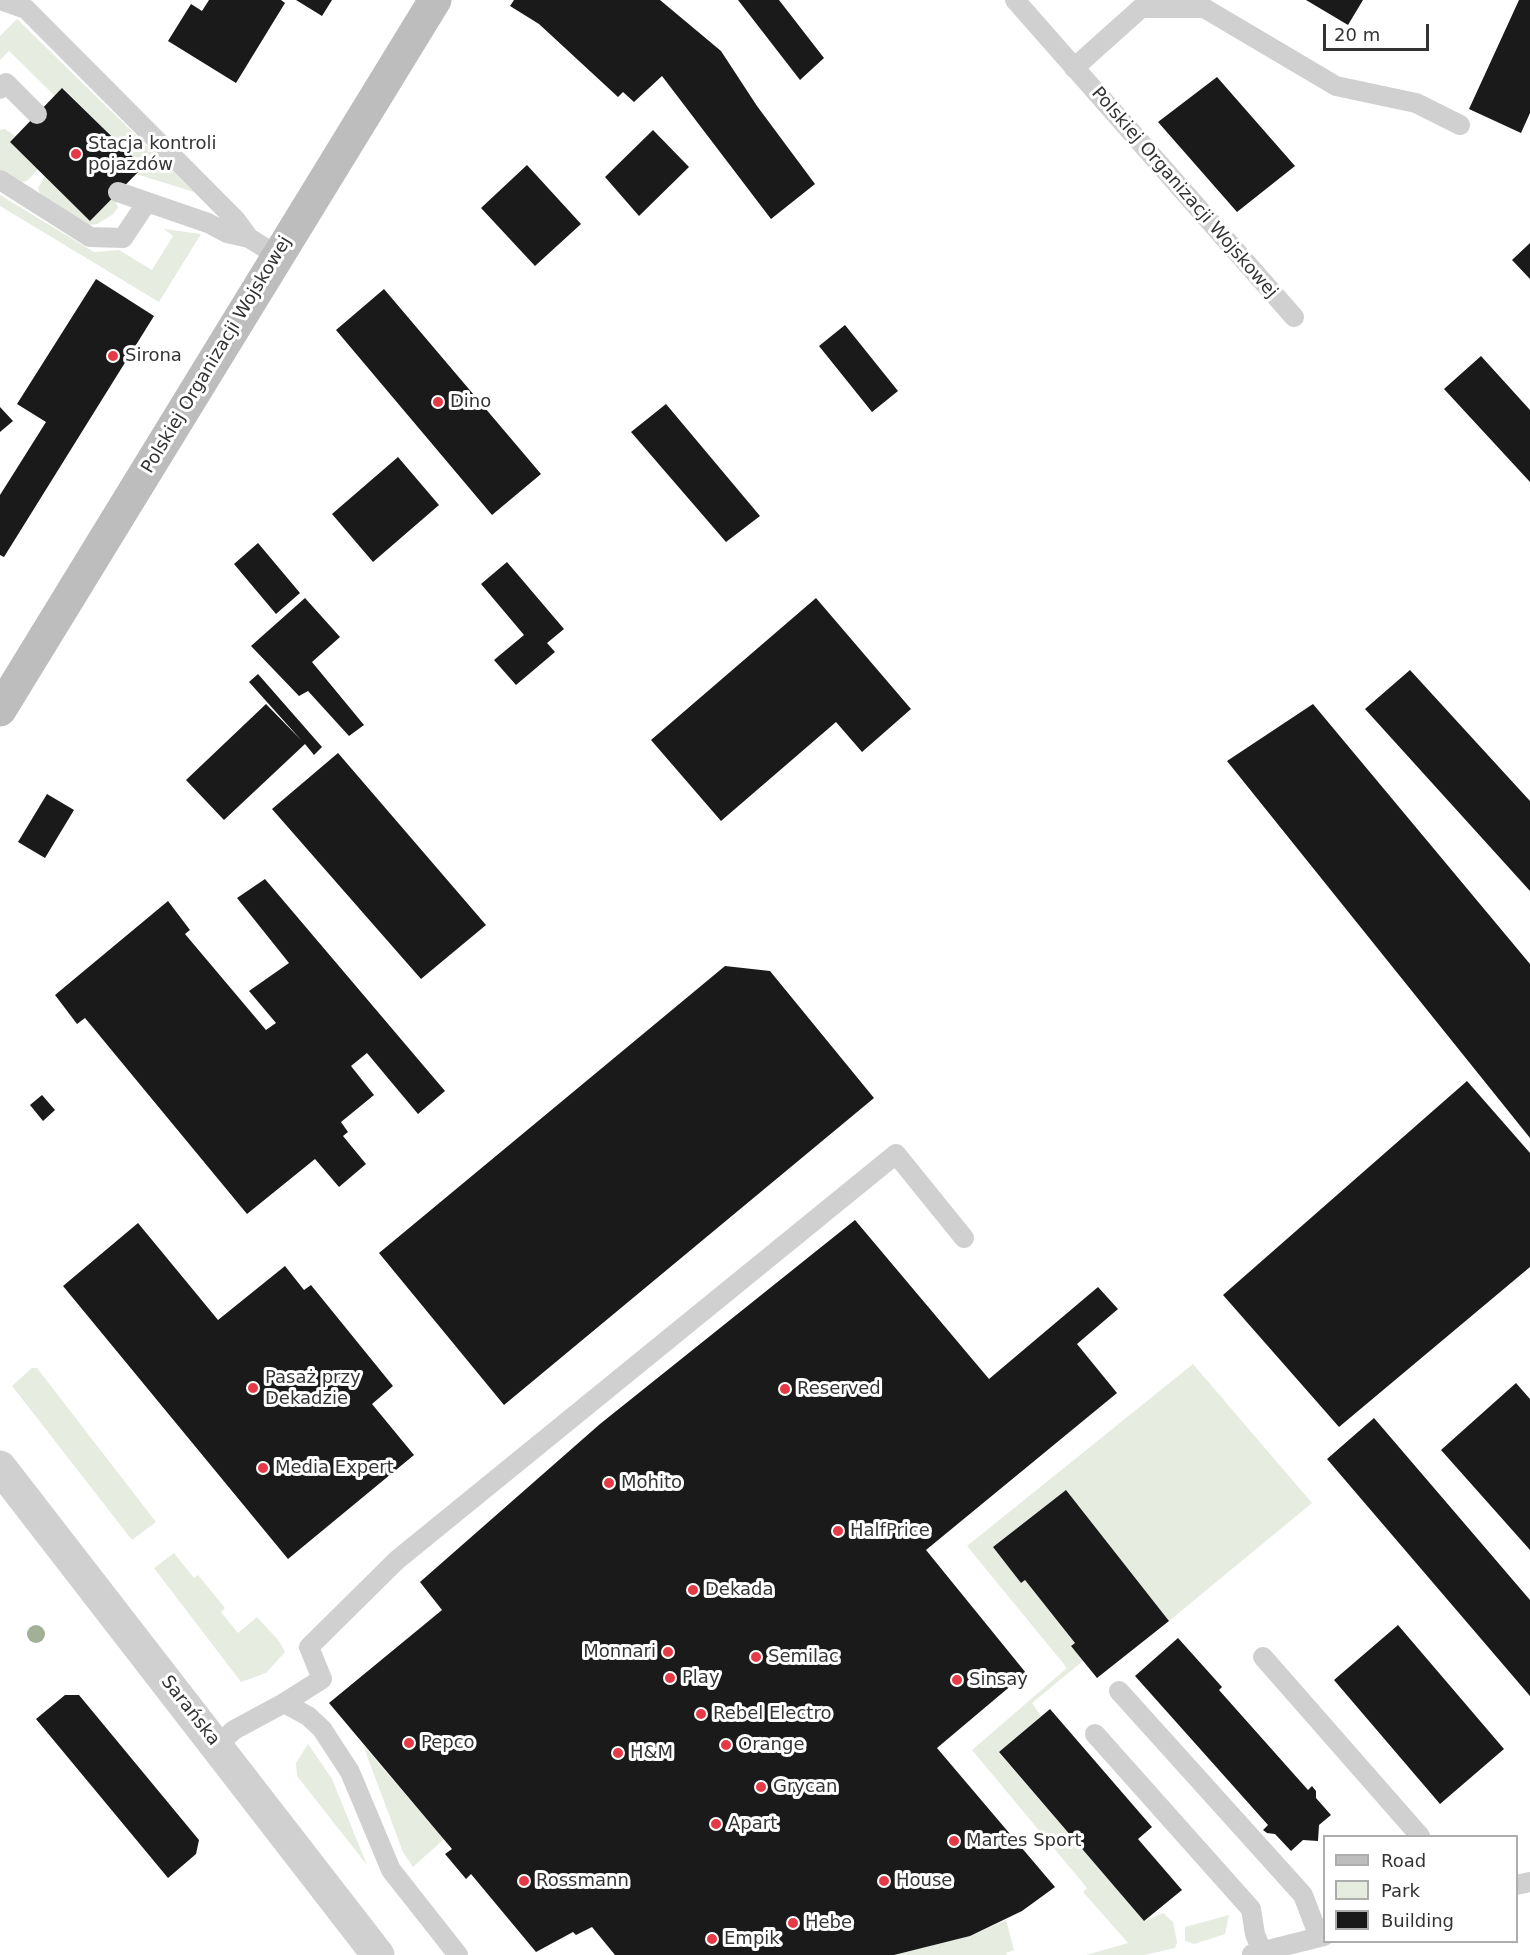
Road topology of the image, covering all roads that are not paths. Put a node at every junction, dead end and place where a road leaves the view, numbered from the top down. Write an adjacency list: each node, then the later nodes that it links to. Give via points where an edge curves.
1 (0, 0): 12 (lane, via 26,9 235,219)
2 (435, 0): 13 (main road, Polskiej Organizacji Wojskowej)
3 (1015, 0): 5 (lane, Polskiej Organizacji Wojskowej)
4 (1137, 4): 5 (lane); 8 (lane, via 1203,8 1336,86 1416,103)
5 (1074, 68): 14 (lane, Polskiej Organizacji Wojskowej)
6 (0, 89): 7 (lane, via 6,83)
7 (37, 114)
8 (1460, 125)
9 (0, 180): 11 (lane, via 90,237 123,238)
10 (118, 192): 11 (lane)
11 (147, 202): 12 (lane)
12 (249, 238): 13 (lane)
13 (278, 256): 15 (main road, Polskiej Organizacji Wojskowej)
14 (1294, 317)
15 (0, 710)
16 (964, 1238): 20 (lane, via 896,1154 398,1560 309,1647 322,1679)
17 (0, 1467): 22 (street, Sarańska)
18 (1263, 1657): 23 (lane)
19 (1119, 1691): 24 (lane, via 1303,1895)
20 (284, 1703): 22 (lane, via 234,1730); 27 (lane, via 322,1729 350,1772 391,1870)
21 (1095, 1734): 25 (lane, via 1251,1909)
22 (217, 1745): 26 (street, Sarańska)
23 (1418, 1835)
24 (1322, 1936): 25 (lane)
25 (1256, 1953)
26 (378, 1955)
27 (458, 1955)

